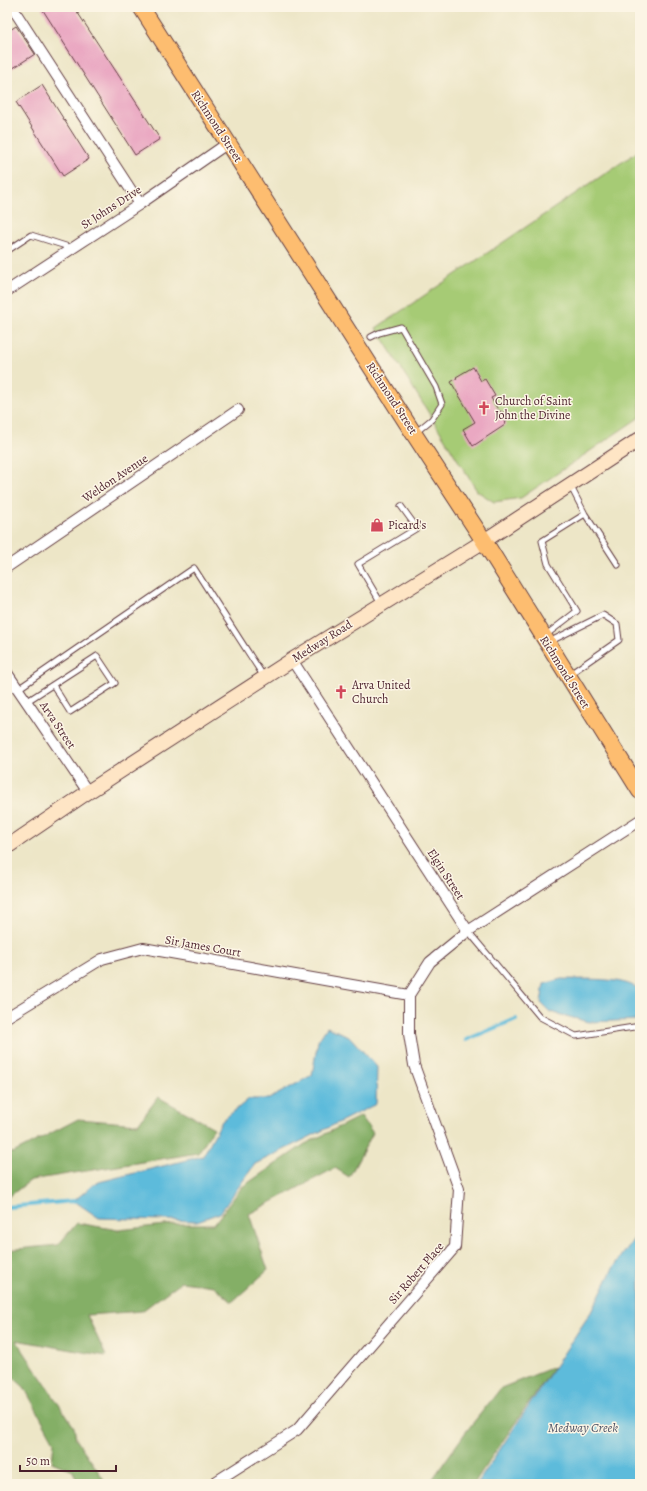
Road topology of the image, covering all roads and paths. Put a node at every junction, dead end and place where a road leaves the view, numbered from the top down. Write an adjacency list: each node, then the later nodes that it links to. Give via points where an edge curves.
1 (12, 7): 4 (street)
2 (141, 7): 3 (main road, Richmond Street)
3 (228, 143): 4 (street, St Johns Drive); 10 (main road, Richmond Street)
4 (140, 204): 5 (street, St Johns Drive)
5 (72, 248): 6 (lane, via 31,235); 7 (street, St Johns Drive)
6 (7, 251)
7 (7, 291)
8 (371, 337): 10 (lane, via 401,327 436,387 442,404 432,419)
9 (238, 410): 17 (street, Weldon Avenue)
10 (414, 434): 15 (main road, Richmond Street)
11 (640, 439): 12 (main road, Medway Road)
12 (569, 484): 14 (lane); 15 (main road, Medway Road)
13 (401, 506): 18 (lane, via 417,528 358,564)
14 (585, 514): 16 (lane); 19 (lane, via 542,541 548,564 577,611)
15 (484, 540): 18 (main road, Medway Road); 19 (main road, Richmond Street)
16 (618, 565)
17 (7, 567)
18 (381, 604): 20 (main road, Medway Road)
19 (545, 640): 22 (main road, Richmond Street); 22 (lane, via 603,615 617,624 619,640)
20 (292, 660): 23 (main road, Medway Road); 31 (street, Elgin Street)
21 (7, 673): 25 (street, Arva Street)
22 (568, 676): 27 (main road, Richmond Street)
23 (264, 677): 25 (lane, via 194,568); 28 (main road, Medway Road)
24 (53, 685): 24 (lane, via 97,656 115,683 70,712); 26 (lane)
25 (18, 689): 26 (street, Arva Street)
26 (26, 702): 28 (street, Arva Street)
27 (638, 784)
28 (88, 792): 30 (main road, Medway Road)
29 (640, 820): 31 (street)
30 (7, 847)
31 (468, 931): 32 (street, via 430,962); 34 (lane, via 540,1017 576,1036)
32 (409, 995): 33 (street, Sir James Court, via 143,948 102,959); 35 (street, Sir Robert Place, via 409,1034 414,1065 459,1189 455,1247 297,1430)
33 (7, 1017)
34 (640, 1029)
35 (212, 1484)

